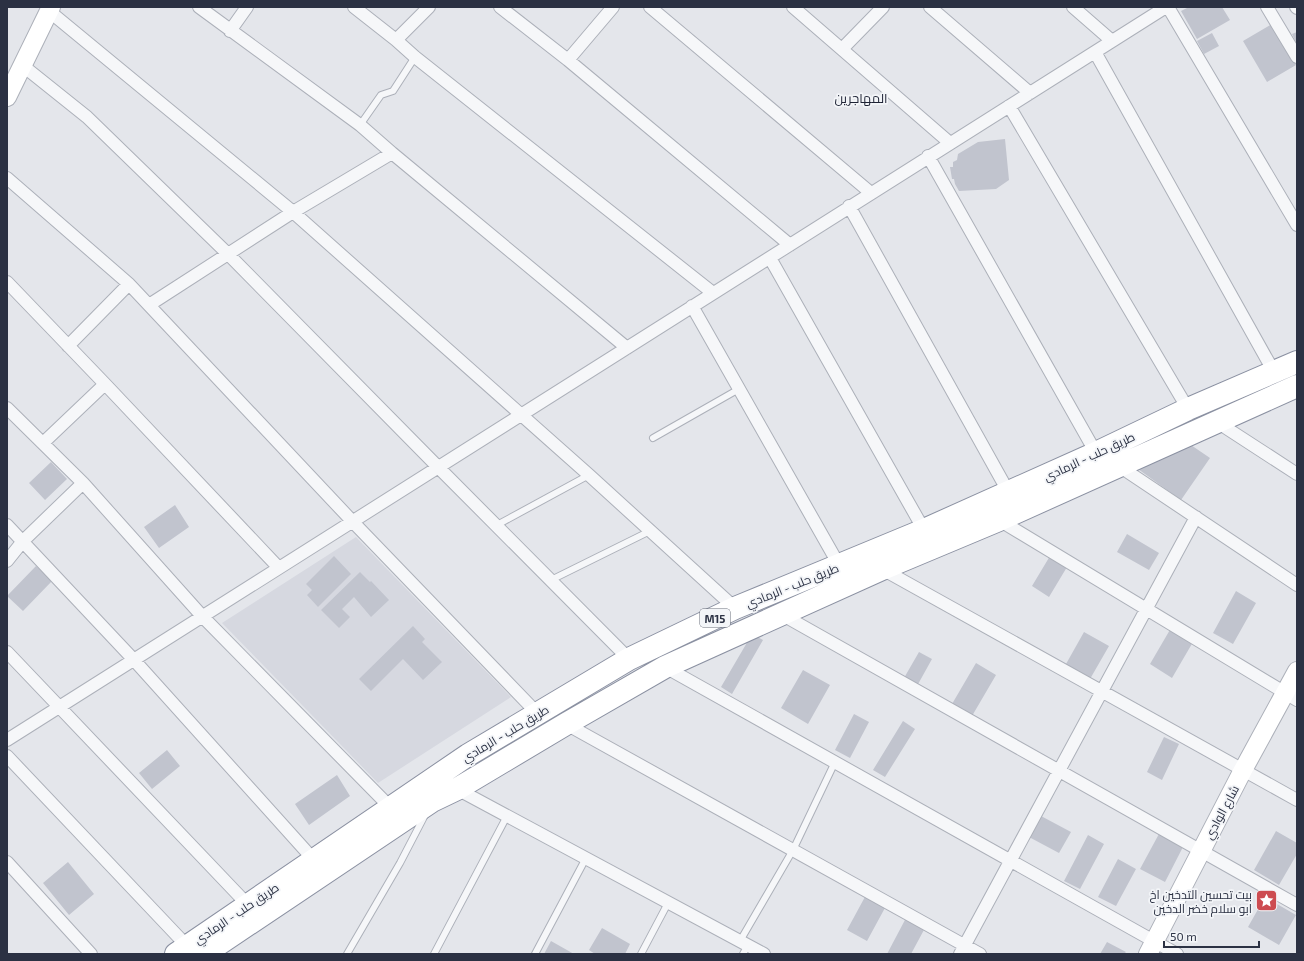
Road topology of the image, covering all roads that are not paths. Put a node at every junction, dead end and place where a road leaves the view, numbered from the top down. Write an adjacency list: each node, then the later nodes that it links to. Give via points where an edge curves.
1 (199, 7): 15 (street)
2 (247, 7): 15 (street)
3 (354, 7): 16 (street)
4 (429, 7): 16 (street)
5 (500, 7): 22 (street)
6 (613, 7): 22 (street)
7 (650, 7): 32 (street)
8 (792, 7): 18 (street)
9 (882, 7): 18 (street)
10 (930, 7): 24 (street)
11 (1073, 7): 17 (street)
12 (1167, 7): 17 (street); 35 (street)
13 (1267, 7): 21 (street)
14 (50, 9): 23 (street); 34 (street)
15 (230, 31): 27 (street)
16 (396, 40): 20 (street)
17 (1112, 41): 19 (street)
18 (842, 50): 28 (street)
19 (1095, 52): 24 (street); 47 (street)
20 (415, 57): 27 (lane, via 393,91 381,95); 41 (street)
21 (1297, 57)
22 (568, 60): 36 (street)
23 (22, 65): 25 (street); 37 (street, via 87,117)
24 (1030, 93): 26 (street)
25 (7, 96)
26 (1009, 106): 28 (street); 52 (street)
27 (360, 125): 29 (street)
28 (950, 143): 30 (street)
29 (392, 153): 34 (street); 45 (street)
30 (928, 156): 32 (street); 57 (street)
31 (7, 178): 40 (street)
32 (871, 193): 33 (street)
33 (849, 206): 36 (street); 63 (street)
34 (293, 212): 37 (street); 53 (street)
35 (1297, 225)
36 (790, 245): 38 (street)
37 (228, 254): 42 (street); 59 (street)
38 (770, 258): 41 (street); 69 (street)
39 (7, 282): 44 (street)
40 (129, 284): 42 (street); 44 (street)
41 (713, 293): 43 (street)
42 (149, 305): 66 (street)
43 (692, 306): 45 (street); 50 (street)
44 (68, 346): 48 (street)
45 (627, 348): 53 (street)
46 (1297, 362): 47 (highway, طريق حلب - الرمادي / M15)
47 (1274, 372): 52 (highway, طريق حلب - الرمادي / M15)
48 (105, 384): 56 (street); 74 (street)
49 (1297, 386): 54 (highway, طريق حلب - الرمادي / M15)
50 (739, 389): 55 (lane); 73 (street)
51 (7, 408): 56 (street)
52 (1188, 409): 57 (highway, طريق حلب - الرمادي / M15)
53 (520, 415): 59 (street); 61 (street)
54 (1218, 422): 58 (highway, طريق حلب - الرمادي / M15); 60 (street)
55 (653, 438)
56 (43, 443): 62 (street)
57 (1096, 453): 63 (highway, طريق حلب - الرمادي / M15)
58 (1119, 466): 64 (street); 65 (highway, طريق حلب - الرمادي / M15)
59 (438, 468): 66 (street); 68 (street)
60 (1297, 474)
61 (589, 475): 68 (lane); 70 (street)
62 (83, 483): 71 (street); 81 (street)
63 (1009, 492): 69 (highway, طريق حلب - الرمادي / M15)
64 (1196, 517): 77 (street); 79 (street)
65 (999, 520): 75 (highway, طريق حلب - الرمادي / M15); 79 (street)
66 (353, 522): 74 (street); 90 (street)
67 (7, 525): 71 (street)
68 (497, 526): 76 (street)
69 (924, 530): 73 (highway, طريق حلب - الرمادي / M15)
70 (650, 531): 76 (lane); 78 (street)
71 (23, 541): 72 (street); 84 (street)
72 (7, 561)
73 (840, 565): 78 (highway, طريق حلب - الرمادي / M15)
74 (278, 568): 81 (street)
75 (882, 569): 80 (highway, طريق حلب - الرمادي / M15); 87 (street)
76 (551, 580): 83 (street)
77 (1297, 585)
78 (735, 608): 83 (highway, طريق حلب - الرمادي / M15)
79 (1146, 609): 87 (street); 88 (street)
80 (781, 614): 85 (highway, طريق حلب - الرمادي / M15); 96 (street)
81 (202, 616): 84 (street); 100 (street)
82 (7, 652): 89 (street)
83 (629, 659): 90 (highway, طريق حلب - الرمادي / M15)
84 (134, 660): 89 (street); 105 (street)
85 (665, 667): 91 (highway, طريق حلب - الرمادي / M15); 94 (street)
86 (1297, 671): 88 (street, شارع الوادي)
87 (1102, 692): 95 (street); 96 (street)
88 (1291, 696): 95 (street, شارع الوادي)
89 (59, 707): 92 (street); 109 (street)
90 (538, 714): 100 (highway, طريق حلب - الرمادي / M15, via 468,755)
91 (566, 724): 97 (highway, طريق حلب - الرمادي / M15); 102 (street)
92 (7, 740)
93 (7, 756): 114 (street)
94 (835, 762): 102 (lane); 106 (street)
95 (1242, 770): 98 (street); 103 (street, شارع الوادي)
96 (1059, 771): 103 (street); 106 (street)
97 (457, 789): 99 (highway, طريق حلب - الرمادي / M15); 101 (street)
98 (1297, 800)
99 (432, 801): 114 (highway, طريق حلب - الرمادي / M15); 116 (lane, via 400,863)
100 (390, 807): 105 (highway, طريق حلب - الرمادي / M15)
101 (507, 816): 104 (street); 117 (lane)
102 (793, 850): 111 (lane); 113 (street)
103 (1200, 851): 110 (street); 112 (street, شارع الوادي)
104 (586, 858): 108 (street); 118 (lane)
105 (314, 860): 109 (highway, طريق حلب - الرمادي / M15)
106 (1011, 861): 112 (street); 113 (street)
107 (7, 862): 115 (street)
108 (668, 903): 111 (street); 119 (lane)
109 (248, 905): 114 (highway, طريق حلب - الرمادي / M15)
110 (1297, 905)
111 (743, 947): 120 (street)
112 (1151, 948): 122 (street)
113 (962, 950): 121 (street)
114 (199, 952)
115 (91, 954)
116 (347, 954)
117 (434, 954)
118 (535, 954)
119 (641, 954)
120 (764, 954)
121 (980, 954)
122 (1176, 954)

